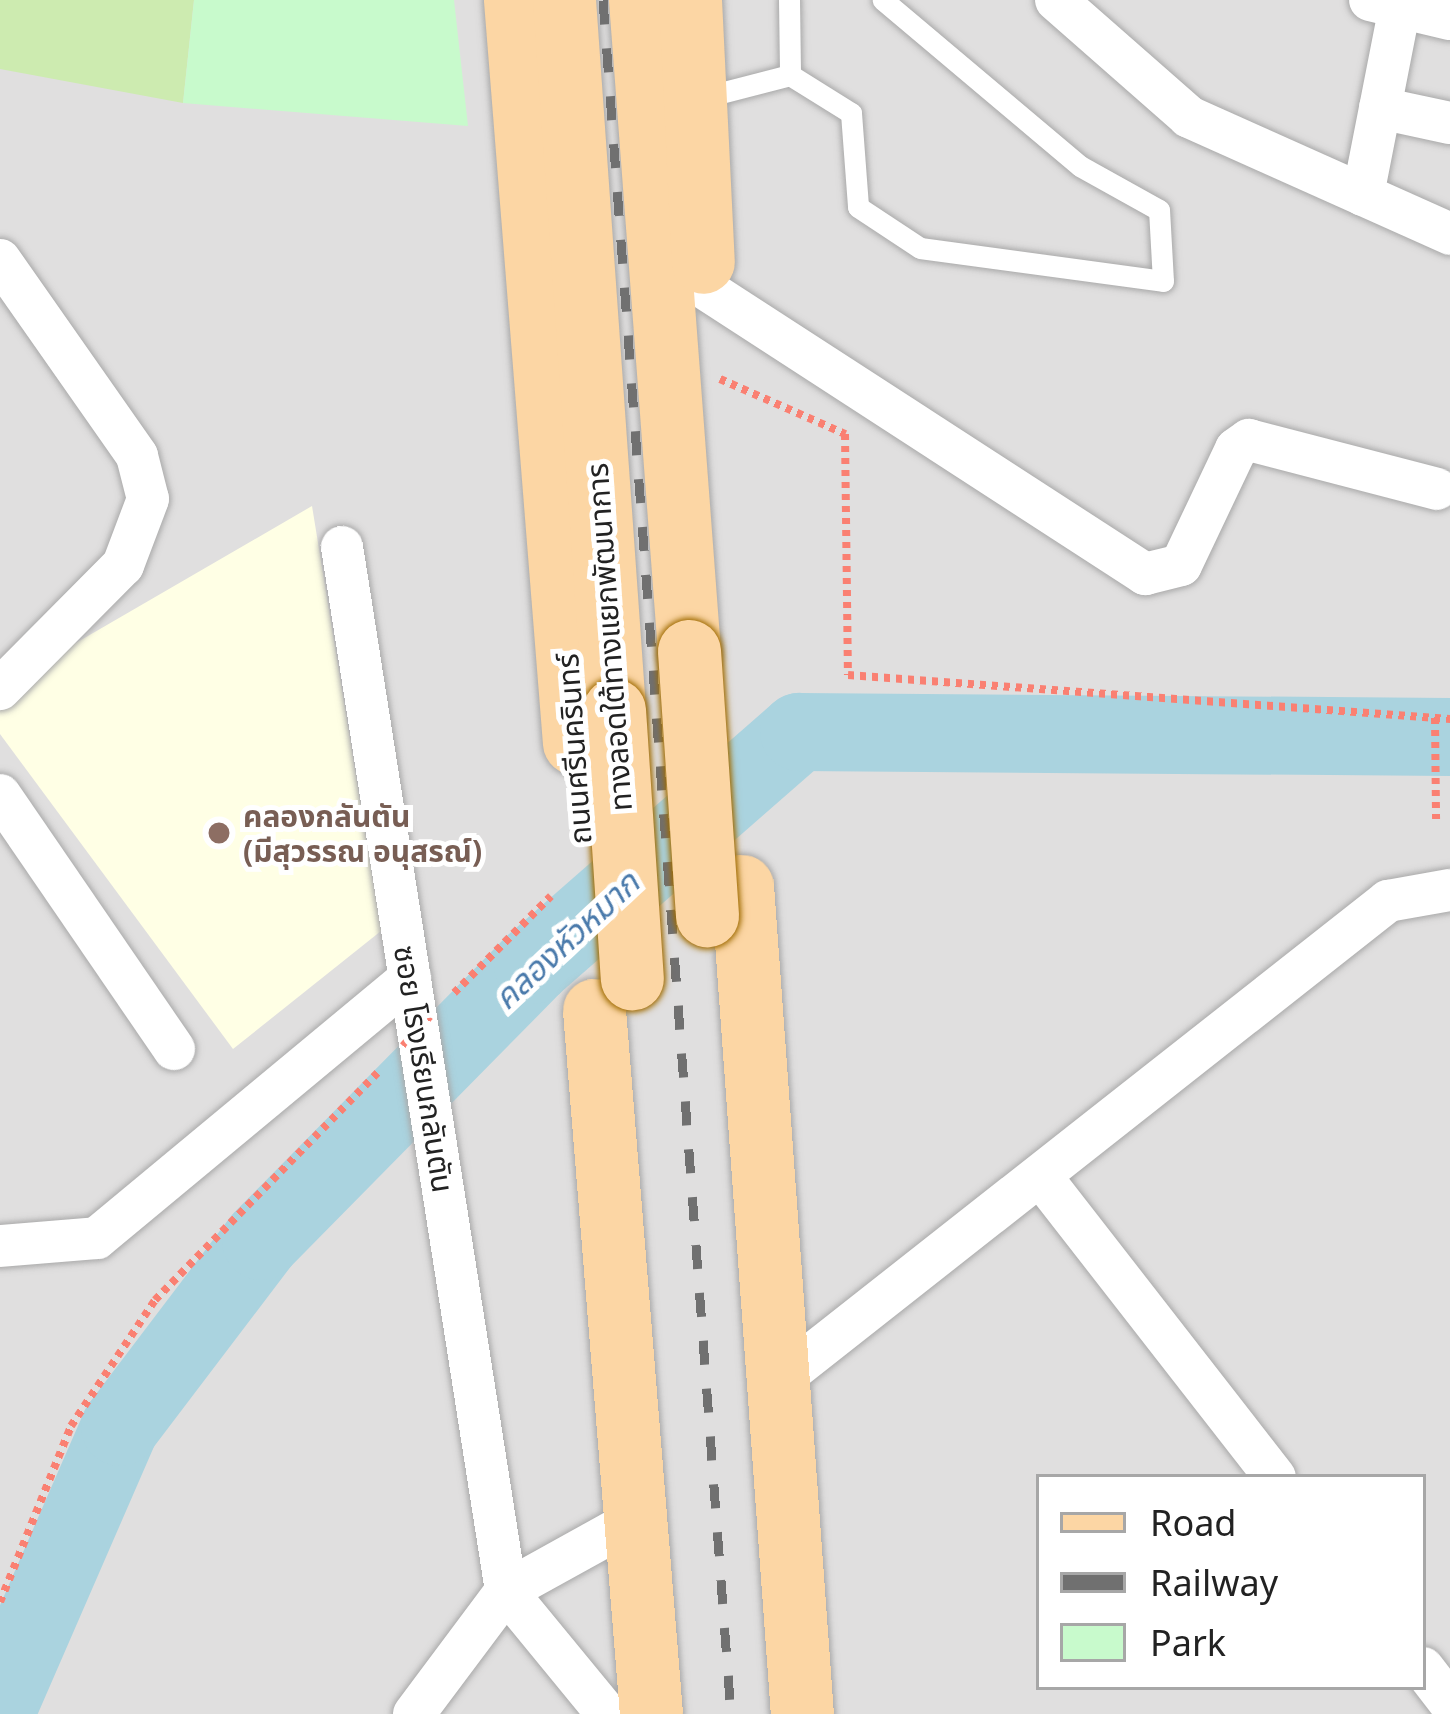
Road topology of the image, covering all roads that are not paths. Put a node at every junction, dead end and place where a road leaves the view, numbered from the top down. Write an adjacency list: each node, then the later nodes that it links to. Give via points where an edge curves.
1 (515, 0): 22 (main road, ถนนศรีนครินทร์)
2 (564, 0): 22 (main road, ทางลอดใต้ทางแยกพัฒนาการ)
3 (640, 0): 20 (main road)
4 (689, 0): 11 (main road)
5 (789, 0): 10 (lane)
6 (884, 0): 10 (lane, via 1080,166 1159,210 1163,280 920,248 858,207 851,113)
7 (1056, 0): 14 (street, via 1189,117)
8 (1385, 3): 9 (street); 12 (street)
9 (1450, 19)
10 (790, 75): 11 (lane)
11 (694, 100): 17 (main road)
12 (1380, 108): 13 (street); 14 (street)
13 (1450, 123)
14 (1363, 195): 15 (street)
15 (1450, 234)
16 (0, 260): 21 (street, via 137,456 148,499 123,565)
17 (704, 288): 18 (street, via 1145,574 1180,566 1236,449 1249,440); 20 (main road)
18 (1438, 489)
19 (342, 547): 25 (street, ซอย โรงเรียนกลันตัน)
20 (706, 637): 29 (main road, via 725,901)
21 (0, 689)
22 (594, 727): 31 (main road, ถนนศรีนครินทร์, via 613,994 620,1345)
23 (0, 795): 26 (street)
24 (1450, 890): 27 (street, via 1388,901)
25 (410, 978): 28 (street, via 97,1238); 32 (street, ซอย โรงเรียนกลันตัน)
26 (174, 1049)
27 (1042, 1178): 29 (street); 30 (street)
28 (0, 1246)
29 (776, 1357): 38 (main road)
30 (1273, 1474)
31 (636, 1519): 32 (street); 37 (main road, ถนนศรีนครินทร์)
32 (506, 1591): 35 (street); 36 (street)
33 (1426, 1672): 34 (street)
34 (1450, 1702)
35 (414, 1714)
36 (607, 1714)
37 (651, 1714)
38 (802, 1714)

